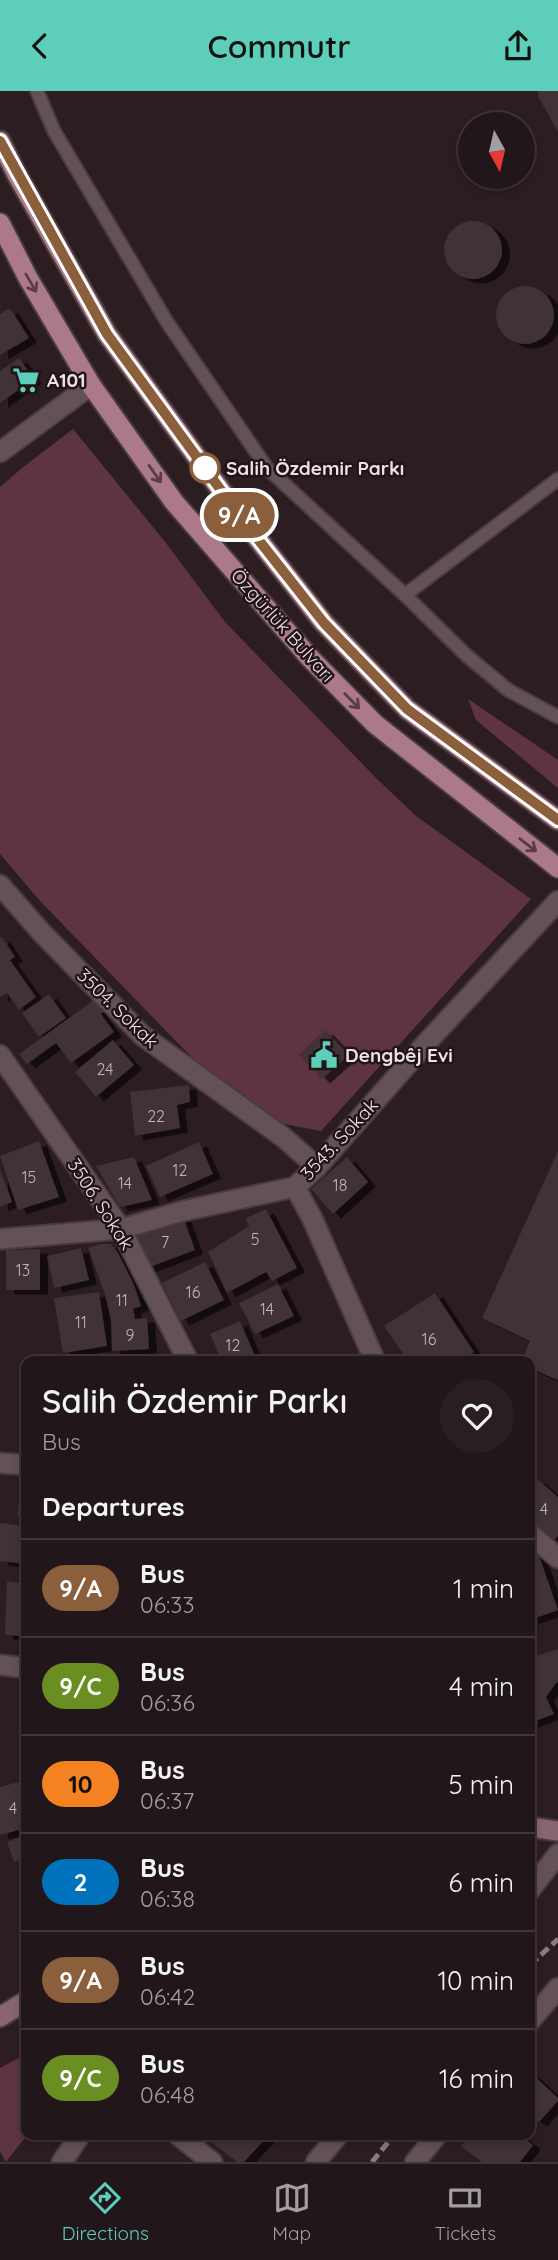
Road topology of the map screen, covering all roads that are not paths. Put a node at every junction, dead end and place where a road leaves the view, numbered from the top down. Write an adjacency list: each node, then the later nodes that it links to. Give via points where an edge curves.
1 (37, 91): 7 (lane, via 54,131 167,322 267,468)
2 (0, 141): 9 (main road, Özgürlük Bulvarı, via 107,334 324,623 407,709)
3 (0, 223): 4 (main road, Özgürlük Bulvarı, one-way to 4)
4 (92, 385): 5 (street); 10 (main road, Özgürlük Bulvarı, one-way to 10, via 174,502 310,658 375,724)
5 (0, 451)
6 (558, 479): 7 (lane)
7 (405, 595): 8 (lane, via 508,690)
8 (558, 717)
9 (558, 820)
10 (558, 868)
11 (0, 885): 14 (street, 3504. Sokak, via 143,1036 283,1137)
12 (558, 901): 14 (street, 3543. Sokak)
13 (0, 1055): 16 (street, 3506. Sokak)
14 (317, 1167): 15 (street, 3543. Sokak)
15 (295, 1187): 16 (street, 3543. Sokak); 19 (street)
16 (121, 1229): 17 (street, 3543. Sokak); 18 (street, 3506. Sokak)
17 (0, 1239)
18 (185, 1356)
19 (373, 1356)
20 (0, 1463): 21 (street)
21 (21, 1465)
22 (535, 1538): 23 (street)
23 (558, 1559)
24 (0, 1665): 25 (street)
25 (21, 1667)
26 (535, 1828): 27 (main road)
27 (558, 1831)
28 (558, 1854): 29 (street)
29 (535, 1884)
30 (558, 1988): 33 (street)
31 (21, 2003): 32 (main road)
32 (2, 2012)
33 (535, 2015)
34 (77, 2140): 38 (street)
35 (184, 2140): 39 (street)
36 (334, 2140): 40 (street)
37 (433, 2140): 41 (street)
38 (62, 2162)
39 (212, 2162)
40 (316, 2162)
41 (415, 2162)

